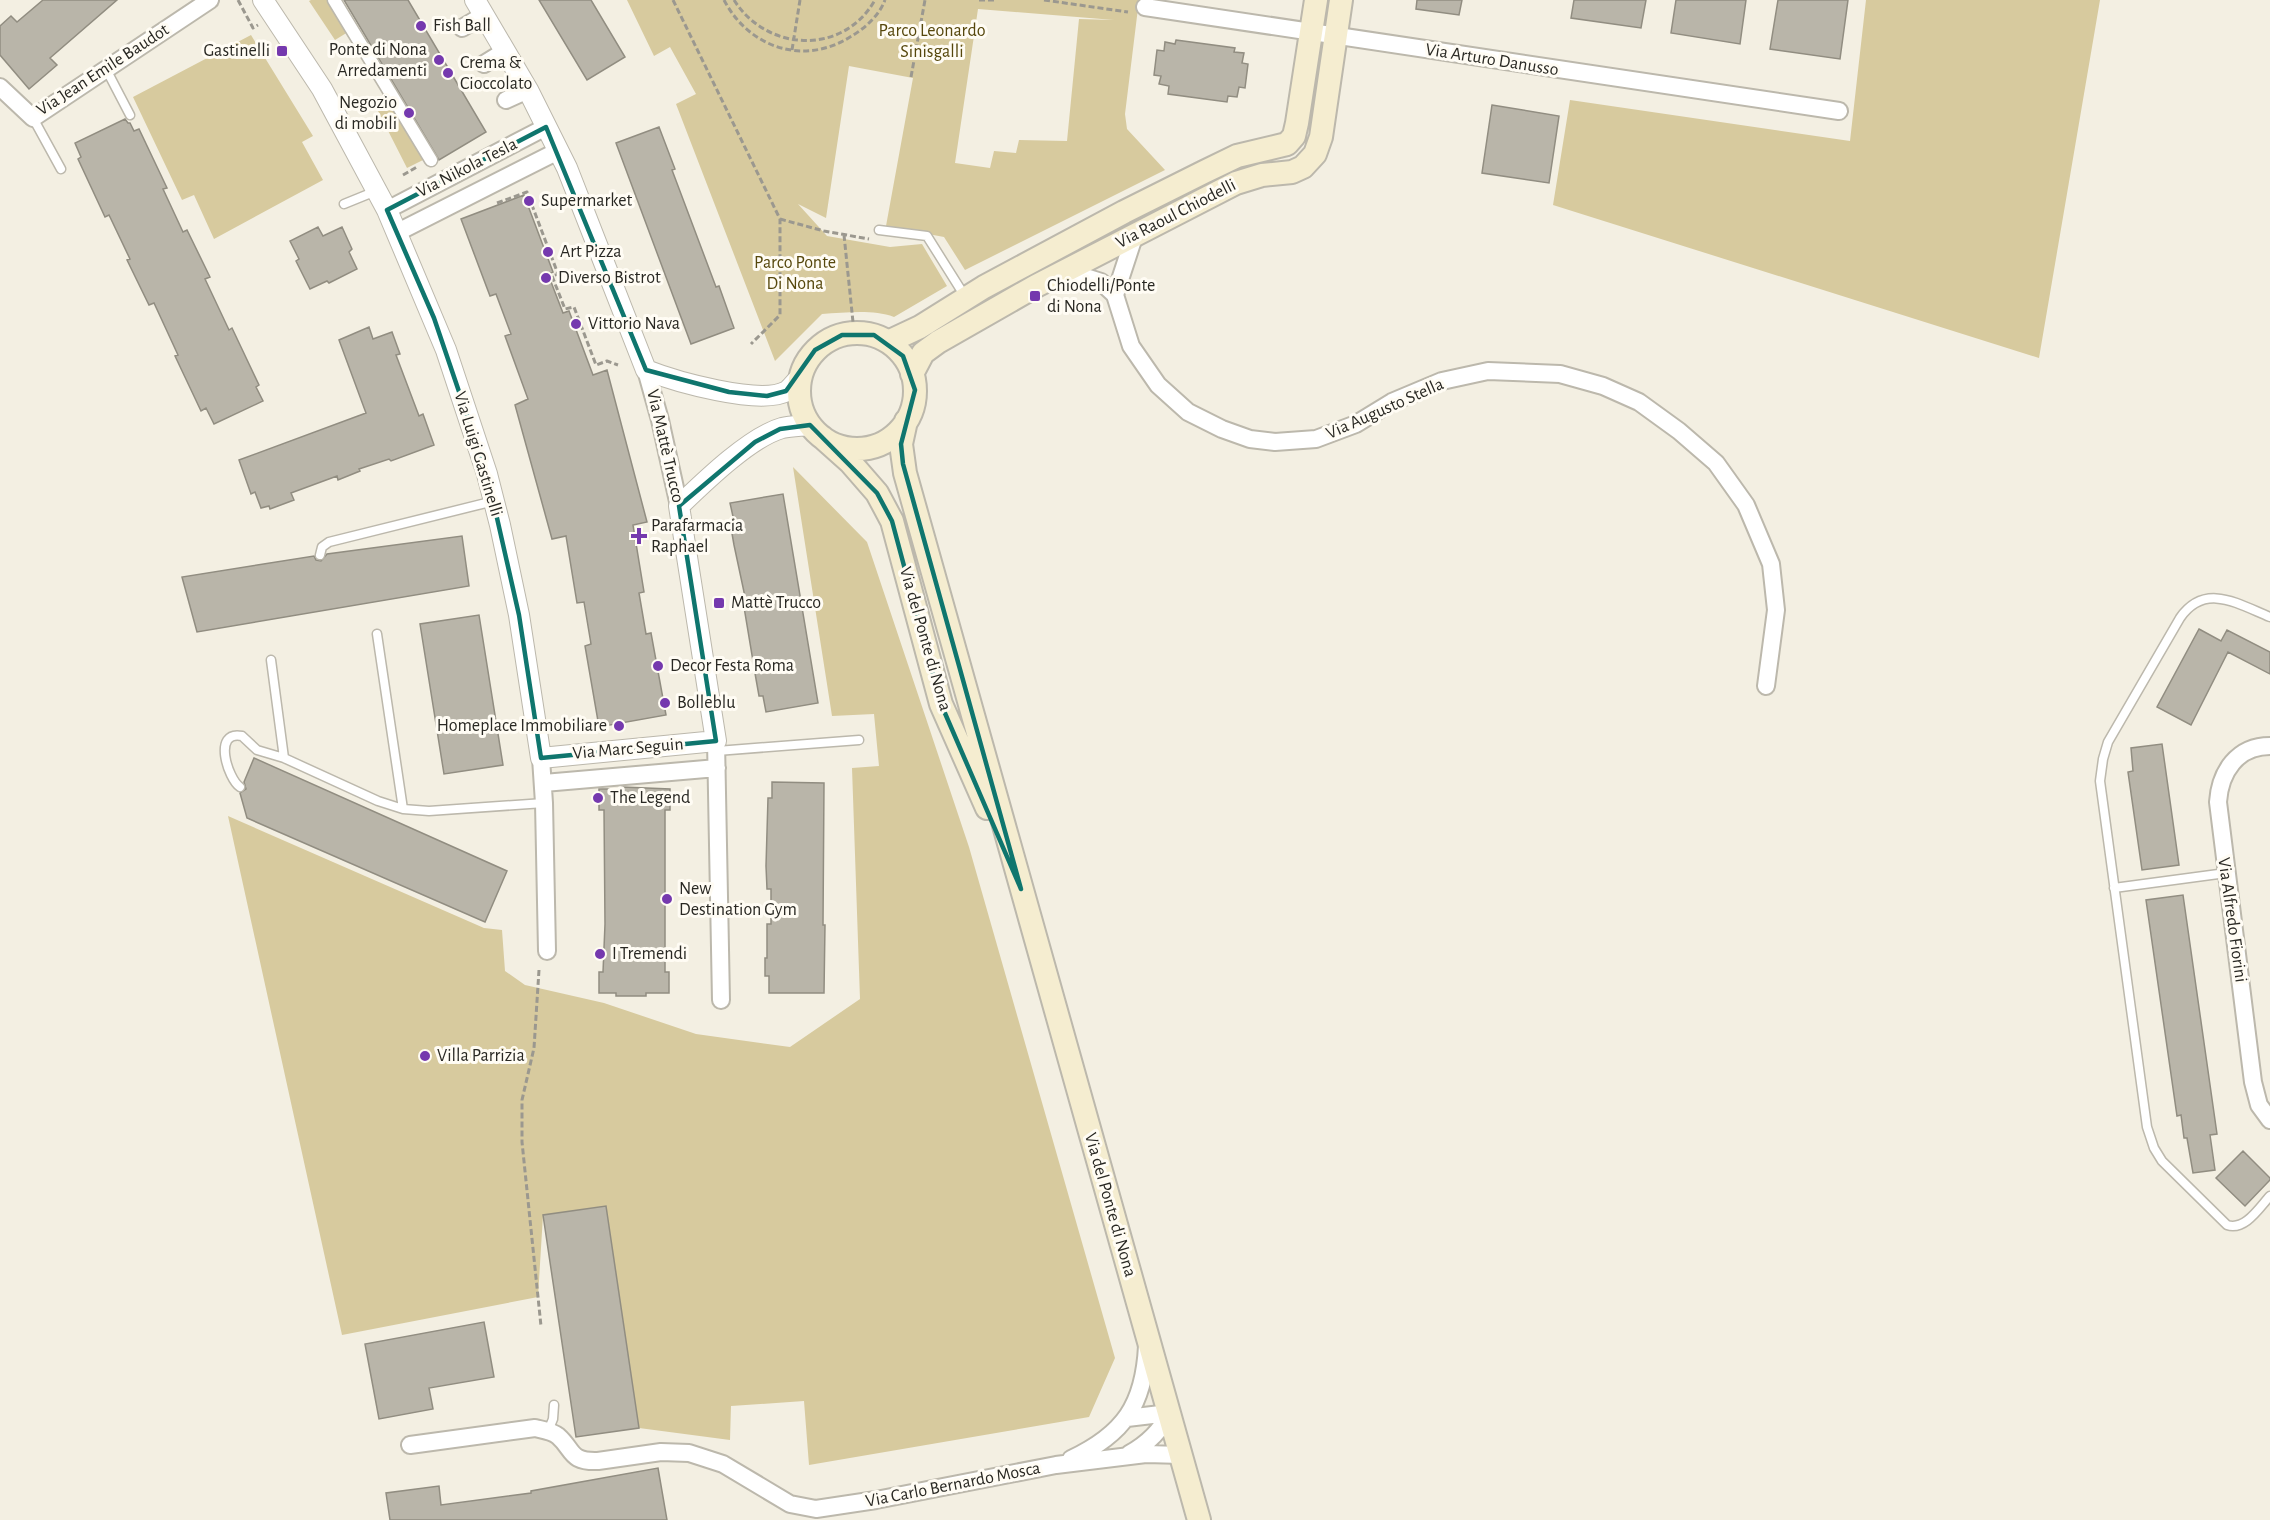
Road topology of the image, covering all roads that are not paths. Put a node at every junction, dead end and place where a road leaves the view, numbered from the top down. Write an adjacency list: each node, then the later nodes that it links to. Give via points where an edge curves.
1 (210, 0): 13 (street, Via Jean Emile Baudot)
2 (263, 0): 24 (street, Via Luigi Gastinelli, via 322,89)
3 (334, 0): 22 (street)
4 (1316, 0): 9 (main road, Via Raoul Chiodelli)
5 (1341, 0): 10 (main road, Via Raoul Chiodelli)
6 (1145, 7): 9 (street, Via Arturo Danusso)
7 (479, 8): 8 (street); 11 (street, Via Mattè Trucco)
8 (462, 28)
9 (1311, 32): 10 (street, Via Arturo Danusso); 32 (main road, Via Raoul Chiodelli, via 1297,123 1287,144 1250,152 1215,167)
10 (1335, 36): 17 (street, Via Arturo Danusso); 29 (main road, Via Raoul Chiodelli, via 1321,136 1310,162 1292,172 1236,183)
11 (505, 51): 12 (street); 15 (street, Via Mattè Trucco)
12 (484, 64)
13 (105, 69): 18 (lane); 19 (street, Via Jean Emile Baudot)
14 (0, 87): 19 (street, Via Jean Emile Baudot)
15 (528, 90): 16 (street); 20 (street, Via Mattè Trucco)
16 (506, 99)
17 (1839, 111)
18 (130, 115)
19 (33, 118): 23 (lane)
20 (546, 127): 21 (street, Via Mattè Trucco); 26 (street, Via Nikola Tesla)
21 (558, 152): 28 (street, Via Nikola Tesla); 34 (street, Via Mattè Trucco)
22 (431, 160)
23 (61, 169)
24 (377, 191): 25 (lane); 26 (street, Via Luigi Gastinelli)
25 (344, 204)
26 (387, 210): 28 (street, Via Luigi Gastinelli)
27 (879, 230): 32 (lane, via 927,236)
28 (398, 232): 39 (street, Via Luigi Gastinelli, via 446,350)
29 (1135, 234): 30 (main road, Via Raoul Chiodelli); 31 (street)
30 (1062, 272): 31 (street, via 1101,282); 35 (main road, Via Raoul Chiodelli, via 938,342 923,353)
31 (1115, 294): 45 (street, Via Augusto Stella, via 1131,346 1158,385 1188,412 1250,439 1316,439 1356,424 1392,402 1442,381 1488,371 1560,374 1603,386 1639,402 1716,463 1746,505 1771,564 1776,610)
32 (966, 298): 33 (main road, Via Raoul Chiodelli)
33 (888, 342): 35 (main road, via 903,356); 36 (main road, via 858,333 828,340 815,350)
34 (646, 370): 36 (street, via 729,393 767,396 786,391); 40 (street, Via Mattè Trucco)
35 (912, 374): 37 (main road, via 913,406)
36 (800, 378): 38 (main road, via 800,402)
37 (906, 421): 38 (main road, via 883,442 868,447 836,445); 58 (main road, Via del Ponte di Nona, via 901,444 903,464)
38 (816, 431): 40 (street, via 780,429 755,442); 58 (main road, Via del Ponte di Nona, via 877,493 892,521 941,704)
39 (494, 501): 41 (lane, via 330,542 322,547); 50 (street, Via Luigi Gastinelli, via 519,615)
40 (679, 506): 47 (street, Via Mattè Trucco)
41 (320, 555)
42 (2270, 617): 57 (lane, via 2213,597 2194,603 2180,618 2108,742 2101,793)
43 (377, 634): 55 (lane)
44 (271, 660): 49 (lane)
45 (1767, 686)
46 (860, 740): 47 (lane)
47 (716, 746): 50 (street, Via Marc Seguin); 51 (street, Via Mattè Trucco)
48 (2270, 746): 56 (street, Via Alfredo Fiorini, via 2238,756 2222,781 2218,808)
49 (284, 758): 53 (lane, via 256,750 242,736 232,735 224,745 231,776); 55 (lane)
50 (541, 758): 52 (street, Via Luigi Gastinelli)
51 (717, 768): 52 (street, Via Marc Seguin); 60 (street, Via Mattè Trucco)
52 (544, 783): 54 (street, Via Luigi Gastinelli)
53 (240, 787)
54 (544, 803): 55 (lane, via 429,811); 59 (street, Via Luigi Gastinelli)
55 (403, 809)
56 (2226, 873): 57 (lane); 61 (street, Via Alfredo Fiorini, via 2253,1082 2259,1105)
57 (2114, 888): 62 (lane, via 2147,1127 2154,1148 2166,1166 2227,1225 2236,1227 2244,1223)
58 (1021, 889): 63 (main road, Via del Ponte di Nona)
59 (547, 951)
60 (721, 1000)
61 (2270, 1120)
62 (2270, 1196)
63 (1147, 1339): 65 (main road, Via del Ponte di Nona); 66 (street, Via Carlo Bernardo Mosca, via 1143,1382)
64 (554, 1405): 67 (lane, via 554,1419)
65 (1169, 1413): 66 (street); 69 (main road, Via del Ponte di Nona); 70 (street, Via Carlo Bernardo Mosca, via 1153,1437)
66 (1127, 1418): 71 (street, Via Carlo Bernardo Mosca, via 1102,1441)
67 (548, 1431): 68 (street, via 525,1428); 71 (street, Via Carlo Bernardo Mosca, via 558,1436 574,1455 586,1460 665,1452 699,1456 739,1473 784,1501 810,1509 856,1504)
68 (410, 1445)
69 (1182, 1455): 70 (street, Via Carlo Bernardo Mosca); 72 (main road, Via del Ponte di Nona)
70 (1123, 1457): 71 (street, Via Carlo Bernardo Mosca)
71 (1056, 1465)
72 (1199, 1520)

